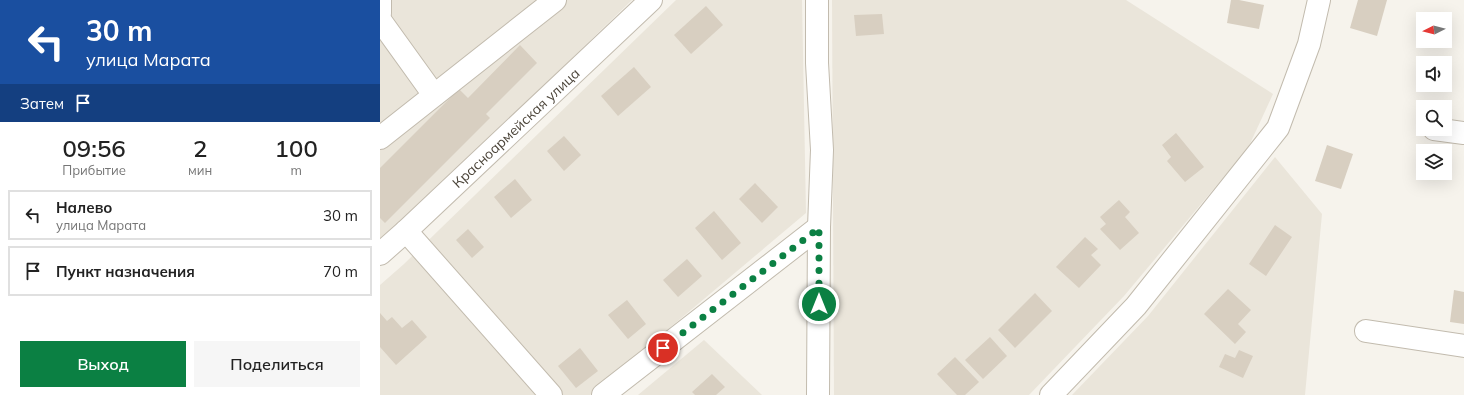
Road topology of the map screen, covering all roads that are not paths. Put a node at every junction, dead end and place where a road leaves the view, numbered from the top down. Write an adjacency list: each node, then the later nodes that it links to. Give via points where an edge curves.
1 (380, 0): 6 (street)
2 (555, 0): 8 (street)
3 (651, 0): 13 (street, Красноармейская улица)
4 (817, 0): 12 (street, via 817,63 822,150)
5 (1318, 0): 20 (street, via 1309,44 1278,128 1136,306)
6 (380, 13)
7 (380, 20): 8 (street)
8 (434, 95): 11 (street)
9 (1452, 131): 10 (street)
10 (1464, 133)
11 (380, 138)
12 (819, 228): 18 (street); 19 (street)
13 (406, 231): 14 (street, Красноармейская улица); 17 (street)
14 (380, 254)
15 (1366, 331): 16 (street)
16 (1464, 346)
17 (551, 395)
18 (603, 395)
19 (818, 395)
20 (1051, 395)

